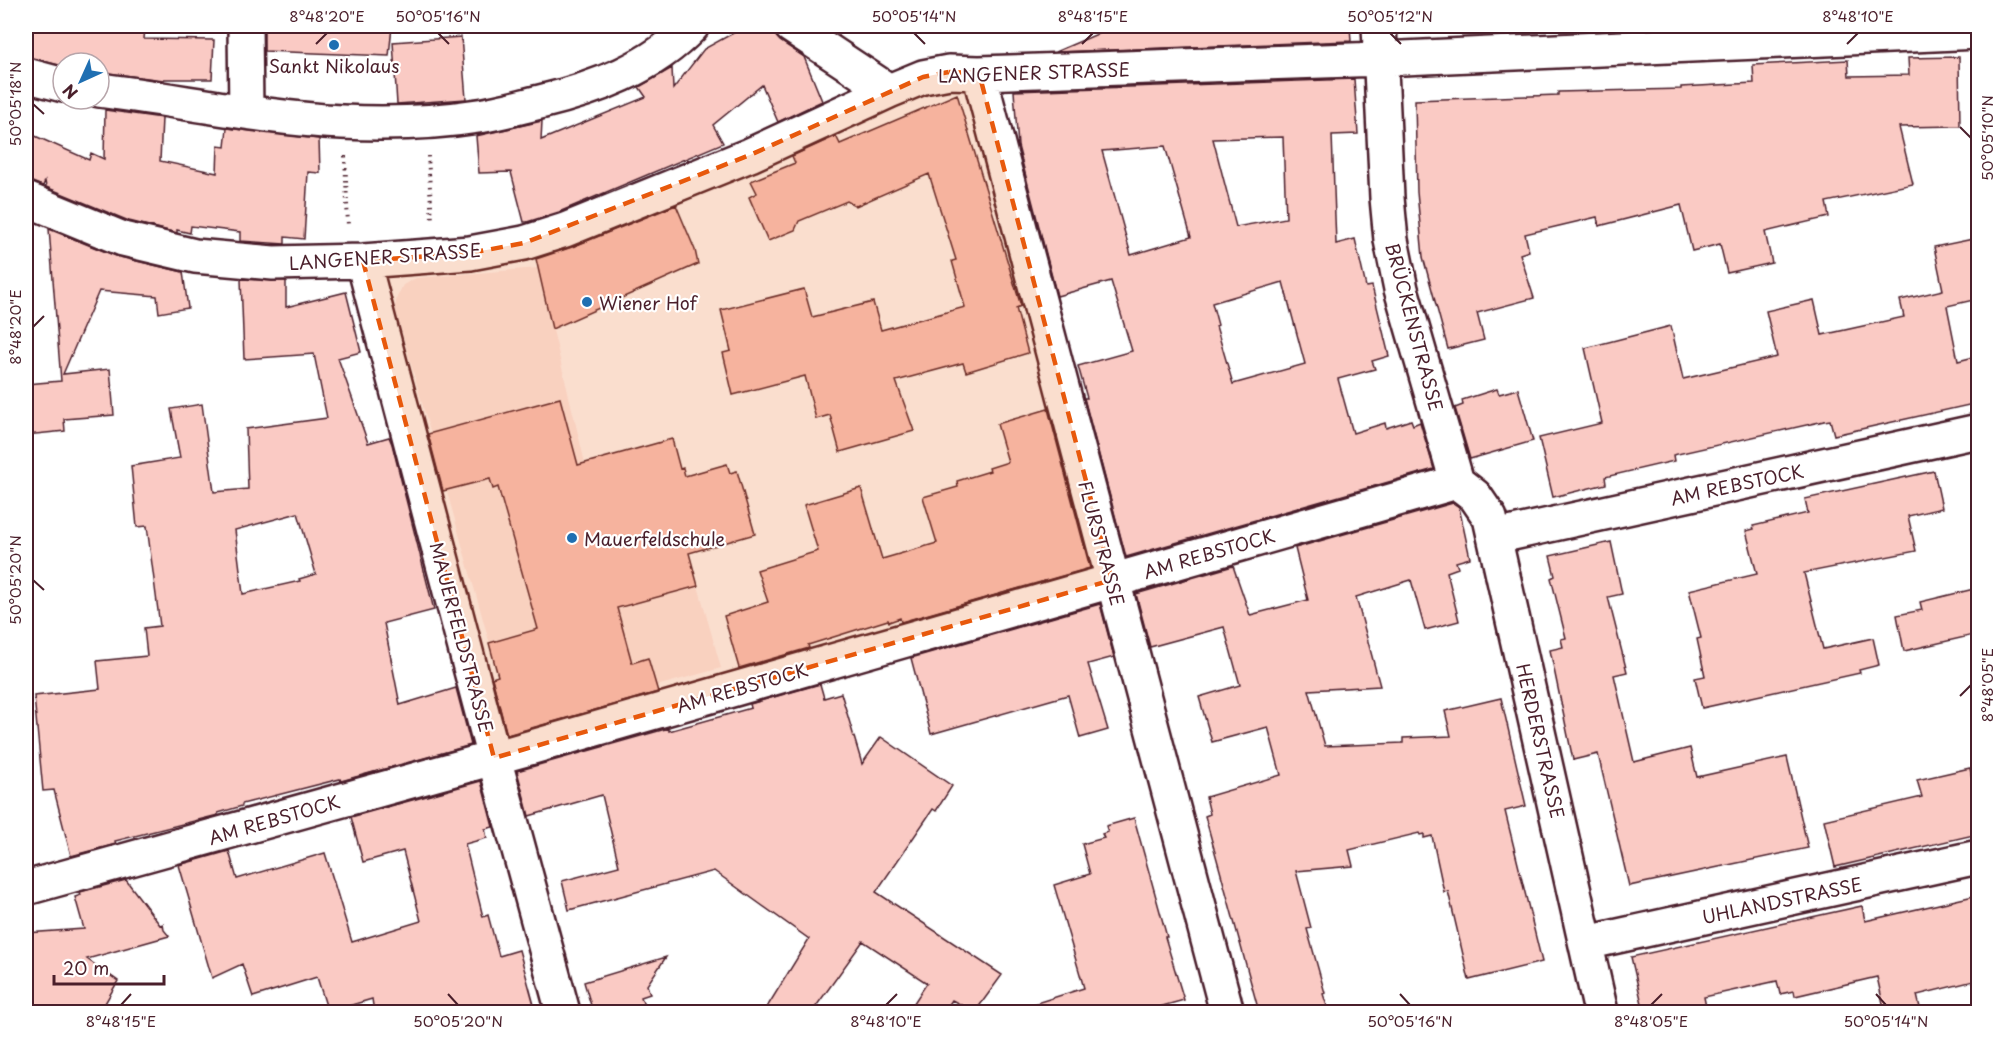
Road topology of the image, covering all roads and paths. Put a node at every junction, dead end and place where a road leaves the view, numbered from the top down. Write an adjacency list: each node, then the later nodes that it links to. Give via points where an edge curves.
1 (245, 26): 12 (street)
2 (692, 26): 13 (street, via 658,54 601,85 478,116)
3 (791, 26): 11 (street)
4 (1379, 26): 6 (street, BRÜCKENSTRASSE)
5 (1978, 32): 6 (street, LANGENER STRASSE)
6 (1381, 59): 7 (street, LANGENER STRASSE); 20 (street, BRÜCKENSTRASSE, via 1393,249)
7 (979, 73): 11 (street, LANGENER STRASSE, via 936,74); 22 (street, FLURSTRASSE)
8 (26, 75): 9 (street)
9 (51, 82)
10 (111, 91): 12 (street)
11 (889, 91): 18 (street, LANGENER STRASSE, via 750,154 565,230 470,254)
12 (246, 112): 13 (street, via 343,122)
13 (426, 122): 16 (path)
14 (345, 157): 17 (path)
15 (26, 199): 18 (street, LANGENER STRASSE, via 123,239 195,256 273,263)
16 (432, 224)
17 (348, 228)
18 (363, 261): 23 (street, MAUERFELDSTRASSE)
19 (1978, 431): 21 (street, AM REBSTOCK)
20 (1457, 482): 21 (street, HERDERSTRASSE, via 1483,506); 22 (street, AM REBSTOCK)
21 (1495, 537): 26 (street, HERDERSTRASSE)
22 (1112, 580): 23 (street, AM REBSTOCK); 28 (street, FLURSTRASSE)
23 (494, 758): 25 (street, AM REBSTOCK); 27 (street, MAUERFELDSTRASSE)
24 (1978, 857): 26 (street, UHLANDSTRASSE)
25 (26, 888)
26 (1586, 943): 29 (street, HERDERSTRASSE)
27 (563, 1012)
28 (1227, 1012)
29 (1601, 1012)

